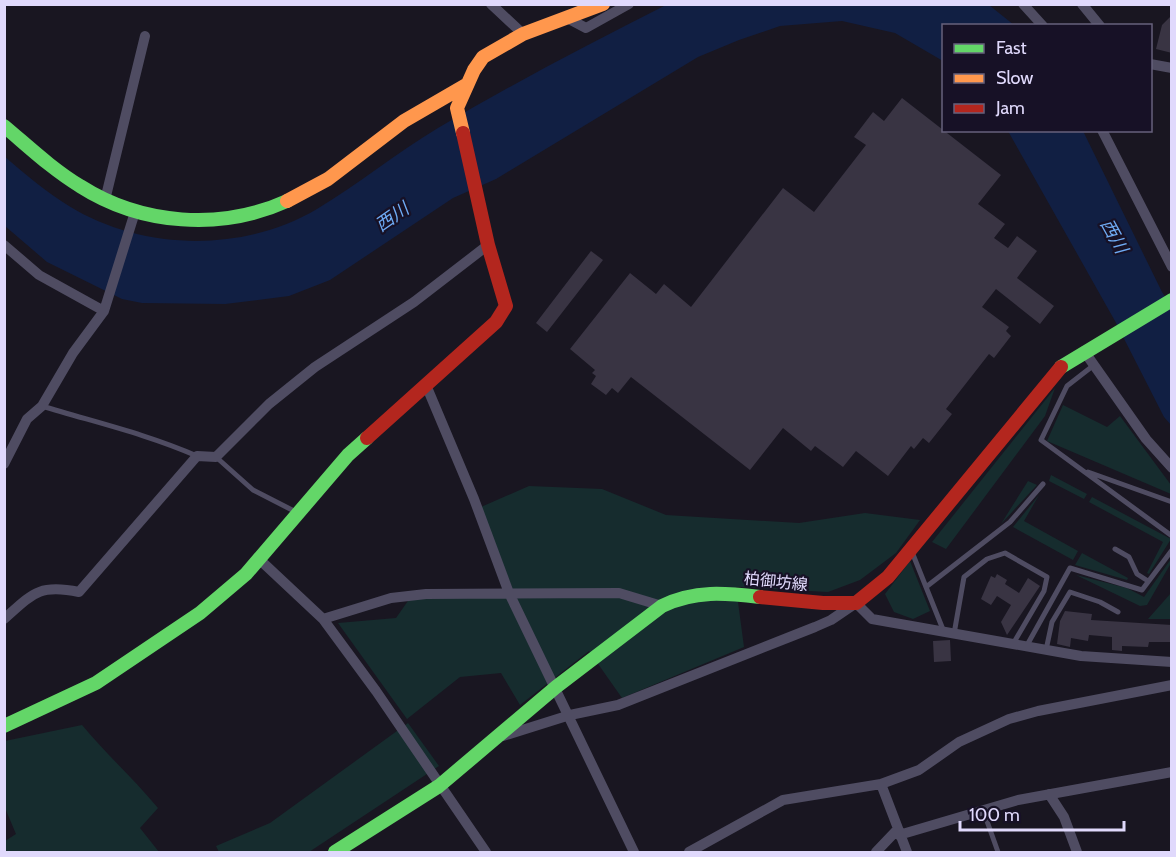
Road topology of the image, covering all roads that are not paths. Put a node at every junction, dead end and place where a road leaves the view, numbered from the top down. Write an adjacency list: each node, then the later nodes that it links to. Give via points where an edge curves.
1 (491, 4): 9 (street)
2 (603, 4): 6 (street)
3 (629, 4): 6 (street, via 586,28)
4 (1023, 4): 7 (street)
5 (1082, 4): 8 (street)
6 (569, 19): 9 (street)
7 (1041, 24)
8 (1098, 24)
9 (523, 34): 13 (street, via 483,57)
10 (145, 36): 16 (street)
11 (1152, 63): 12 (street)
12 (1172, 68)
13 (466, 85): 17 (street, via 399,125 306,193 274,208 206,221 156,218); 19 (street, via 457,108)
14 (4, 126): 16 (street, via 74,183)
15 (1103, 132): 20 (street)
16 (105, 200): 17 (street)
17 (135, 212): 22 (street)
18 (4, 245): 22 (street, via 39,275)
19 (488, 245): 25 (street, via 506,306 496,322); 28 (street, via 414,302 315,367 269,404)
20 (1172, 267)
21 (1172, 300): 23 (street)
22 (105, 308): 26 (street)
23 (1090, 347): 24 (street); 37 (street, via 1058,369)
24 (1094, 365): 30 (street, via 1146,439); 31 (lane, via 1067,386 1041,440)
25 (426, 385): 34 (street, via 348,455); 42 (street)
26 (42, 406): 27 (lane, via 120,431 148,435); 29 (street, via 27,419)
27 (197, 456): 28 (street); 46 (street, via 79,592 43,588)
28 (216, 457): 34 (lane, via 253,490)
29 (4, 464)
30 (1172, 468)
31 (1081, 469): 33 (lane); 35 (lane)
32 (1043, 484): 41 (lane, via 1010,522)
33 (1172, 502)
34 (300, 514): 39 (street)
35 (1172, 536)
36 (1115, 549): 40 (lane, via 1129,557 1137,574)
37 (911, 550): 41 (lane); 43 (street, via 888,577)
38 (1172, 550): 40 (lane)
39 (259, 560): 47 (street); 56 (street, via 200,614 96,683)
40 (1148, 581): 50 (lane, via 1142,590 1070,568)
41 (926, 587): 48 (lane)
42 (509, 593): 44 (street, via 619,593); 47 (street, via 391,598); 54 (street)
43 (856, 603): 44 (street, 柏御坊線, via 710,592); 48 (street, via 872,619); 55 (street, via 831,621 618,705)
44 (662, 606): 54 (street, 柏御坊線)
45 (1118, 612): 51 (lane, via 1070,592 1052,622)
46 (4, 619)
47 (323, 619): 60 (street)
48 (949, 633): 49 (street); 49 (lane, via 964,577 987,558 1005,553 1047,578 1044,591)
49 (1012, 645): 50 (street)
50 (1026, 647): 51 (street)
51 (1046, 650): 52 (street)
52 (1172, 662)
53 (1172, 685): 59 (street, via 1009,719 959,742 919,770)
54 (556, 687): 55 (street); 57 (street, 柏御坊線)
55 (570, 715): 57 (street); 66 (street)
56 (4, 726)
57 (500, 736): 60 (street, 柏御坊線)
58 (1172, 772): 61 (street)
59 (881, 784): 63 (street); 67 (street, via 783,800)
60 (439, 786): 64 (street, 柏御坊線); 65 (street)
61 (1049, 794): 62 (street); 71 (street, via 1064,817)
62 (983, 810): 63 (street); 70 (lane)
63 (898, 832): 68 (street); 69 (street)
64 (335, 852)
65 (486, 852)
66 (634, 852)
67 (689, 852)
68 (876, 852)
69 (907, 852)
70 (998, 852)
71 (1077, 852)

